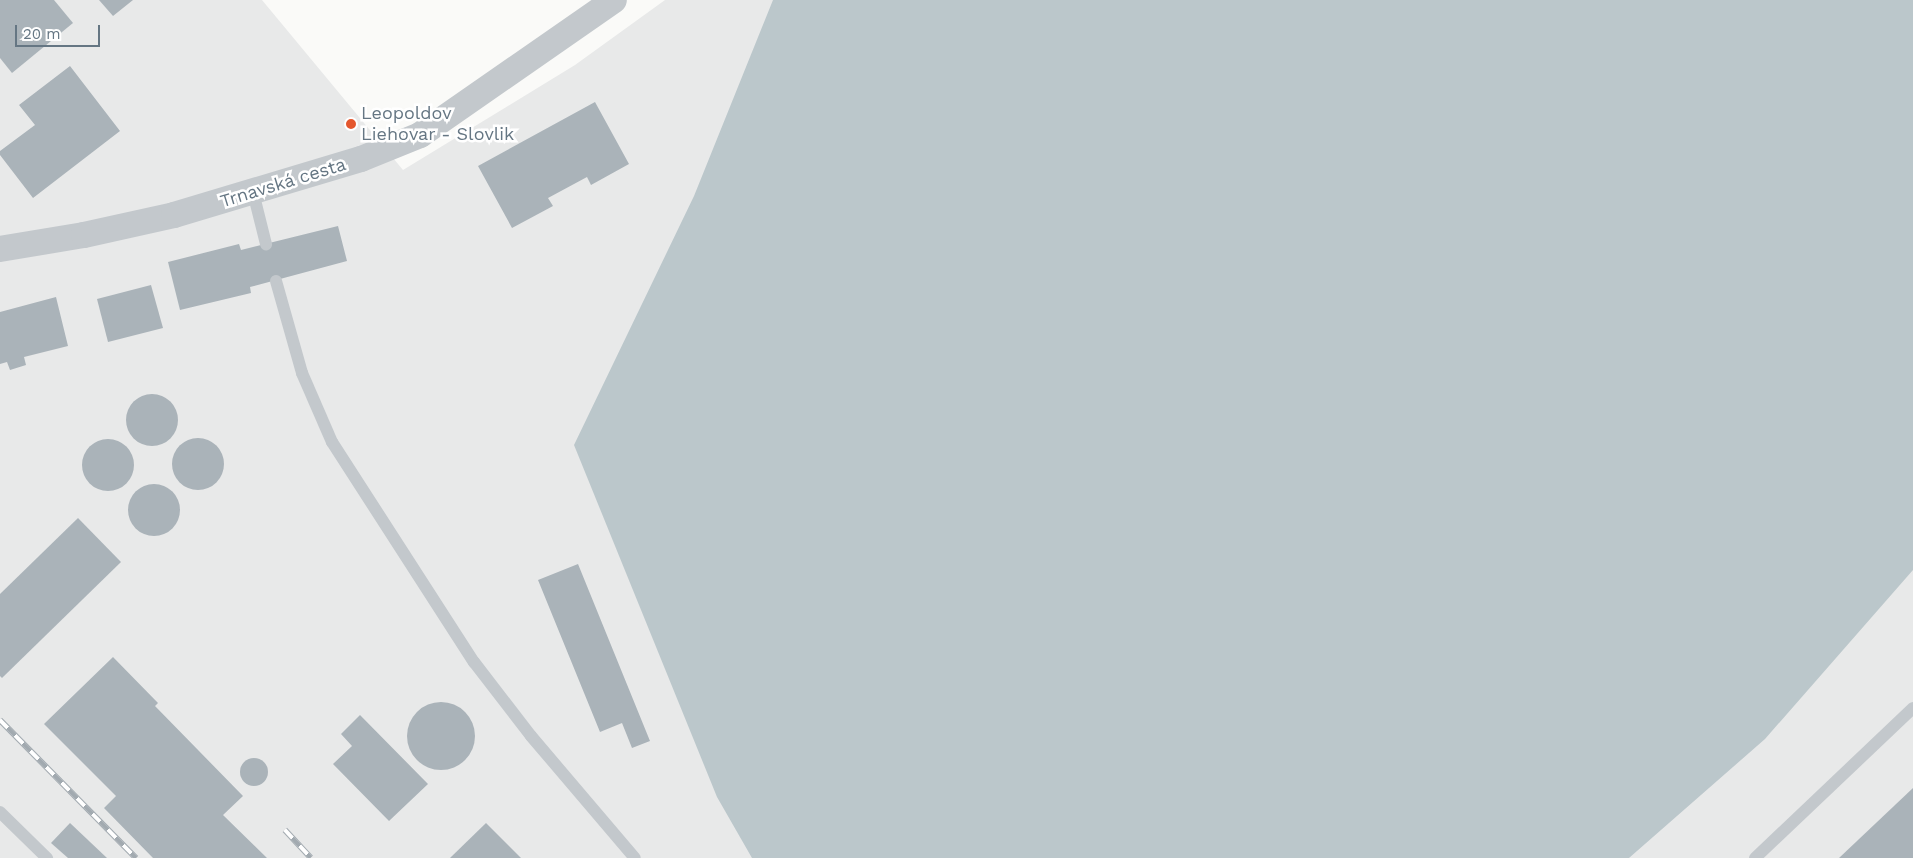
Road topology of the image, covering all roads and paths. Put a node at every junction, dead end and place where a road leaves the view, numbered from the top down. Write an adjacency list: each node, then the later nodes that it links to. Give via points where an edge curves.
1 (614, 0): 2 (street, Trnavská cesta, via 420,135 361,159)
2 (253, 192): 3 (lane); 4 (street, Trnavská cesta, via 174,215)
3 (266, 244)
4 (0, 250)
5 (276, 281): 9 (lane, via 302,373 332,442 474,662 531,736)
6 (1913, 708): 10 (lane)
7 (0, 812): 8 (lane)
8 (47, 858)
9 (635, 858)
10 (1755, 858)

